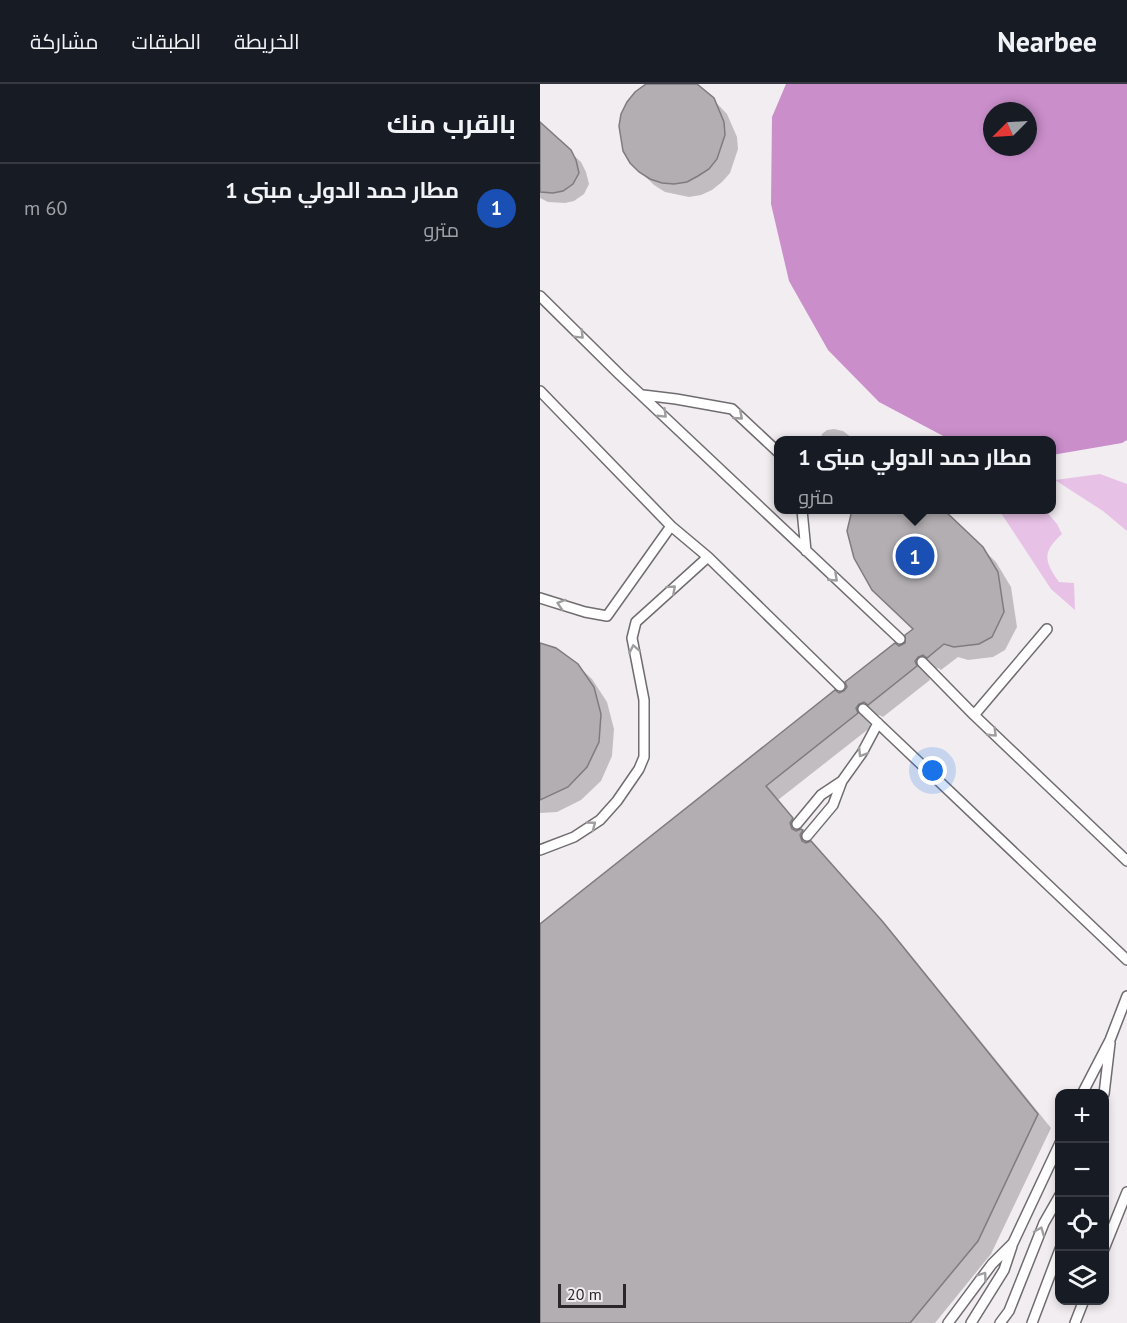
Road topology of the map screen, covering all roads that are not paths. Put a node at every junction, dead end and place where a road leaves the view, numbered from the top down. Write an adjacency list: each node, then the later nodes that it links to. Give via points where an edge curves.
1 (540, 296): 3 (lane, one-way to 3)
2 (540, 391): 6 (lane)
3 (643, 395): 4 (lane, one-way to 4, via 732,409); 7 (lane, one-way to 7)
4 (774, 448)
5 (802, 514): 7 (lane)
6 (671, 526): 8 (lane); 9 (lane, one-way to 9, via 607,616)
7 (806, 551): 11 (lane, one-way to 11)
8 (708, 557): 13 (lane); 20 (lane, one-way to 8, via 574,837 600,820 639,769 644,758 644,700 632,638 636,622)
9 (540, 597)
10 (1047, 629): 15 (lane)
11 (900, 639)
12 (922, 662): 15 (lane)
13 (840, 686)
14 (863, 709): 16 (lane)
15 (974, 715): 21 (lane, one-way to 21)
16 (878, 723): 17 (lane, one-way to 17); 22 (lane)
17 (842, 781): 18 (lane, via 827,790); 19 (lane, via 832,805)
18 (797, 824)
19 (807, 836)
20 (540, 850)
21 (1127, 861)
22 (1127, 960)
23 (1127, 996): 24 (lane)
24 (1110, 1040): 25 (lane); 26 (lane)
25 (1085, 1089)
26 (1105, 1089)
27 (1055, 1152): 31 (lane)
28 (1127, 1192): 30 (lane)
29 (1058, 1197): 34 (lane, one-way to 29)
30 (1109, 1237)
31 (1013, 1243): 35 (lane, one-way to 31, via 992,1264); 36 (lane, via 1004,1270)
32 (1058, 1251): 39 (lane)
33 (1082, 1305): 40 (lane)
34 (1009, 1311): 37 (lane); 38 (lane)
35 (948, 1323)
36 (971, 1323)
37 (1000, 1323)
38 (1006, 1323)
39 (1032, 1323)
40 (1075, 1323)

